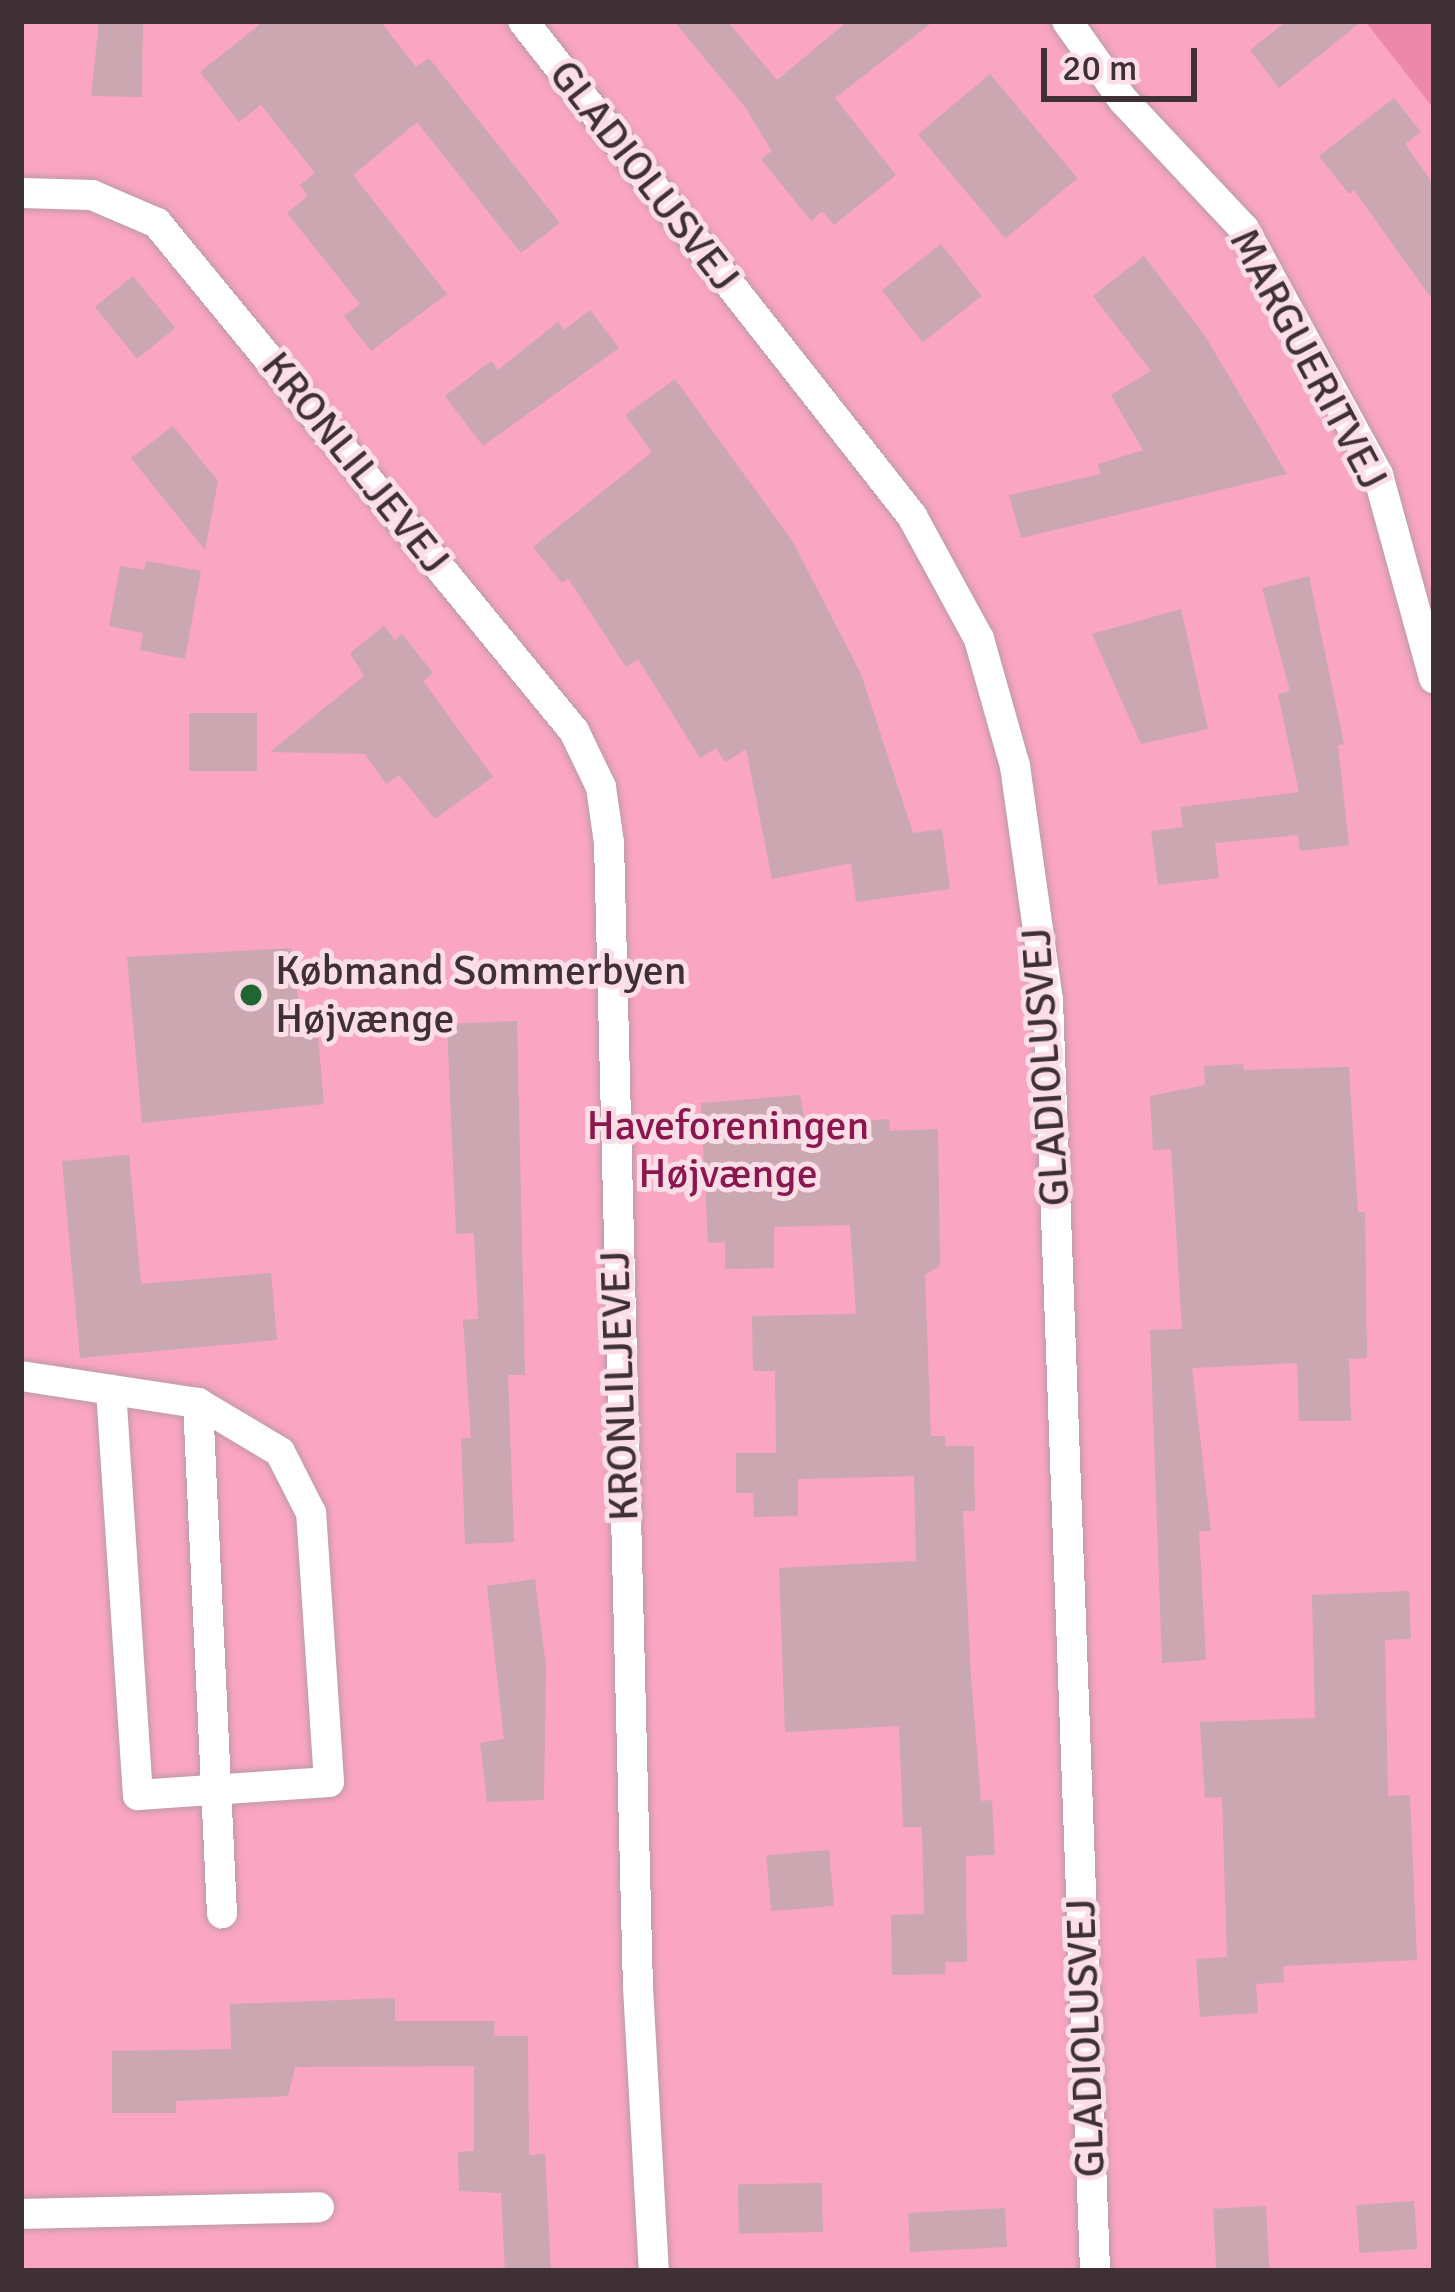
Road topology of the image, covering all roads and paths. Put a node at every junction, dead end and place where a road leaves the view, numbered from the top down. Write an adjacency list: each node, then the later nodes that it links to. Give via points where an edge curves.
1 (523, 21): 13 (lane, GLADIOLUSVEJ, via 912,516 979,638 1015,766 1048,1000)
2 (1067, 21): 4 (lane, MARGUERITVEJ, via 1123,100 1244,230 1378,475)
3 (21, 193): 12 (lane, KRONLILJEVEJ, via 92,195 157,223 574,731 601,787)
4 (1434, 679)
5 (21, 1376): 6 (lane)
6 (110, 1390): 7 (lane); 8 (lane, via 138,1795)
7 (198, 1403): 8 (lane); 8 (lane, via 280,1452 311,1513 329,1782)
8 (216, 1790): 9 (lane)
9 (222, 1913)
10 (319, 2207): 11 (lane)
11 (21, 2214)
12 (654, 2271)
13 (1095, 2271)

